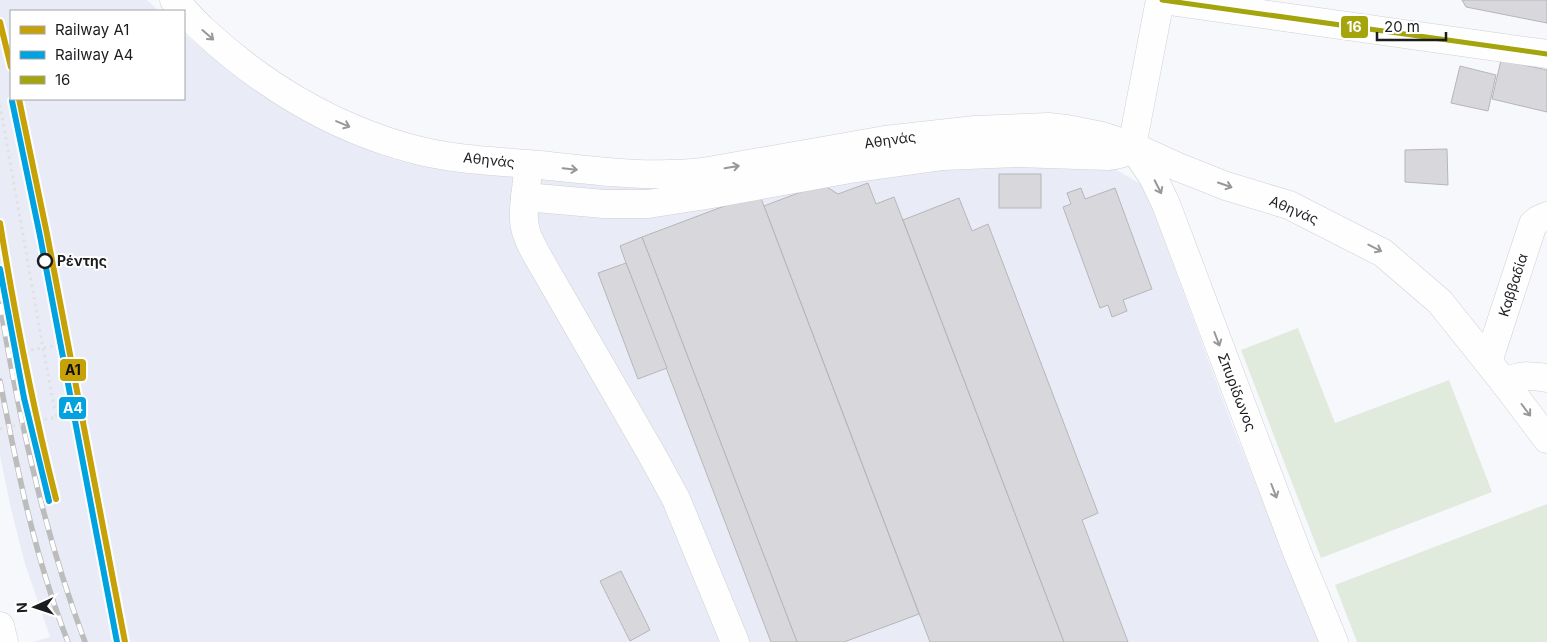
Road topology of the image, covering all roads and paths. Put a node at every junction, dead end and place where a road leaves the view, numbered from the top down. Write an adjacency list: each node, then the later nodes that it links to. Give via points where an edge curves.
1 (174, 0): 3 (street, Αθηνάς, one-way to 3)
2 (1161, 0): 5 (street); 7 (street)
3 (183, 10)
4 (185, 12): 8 (street, Αθηνάς, one-way to 8, via 231,54 296,100 329,118 410,149)
5 (1547, 54)
6 (0, 105): 12 (path)
7 (1132, 146): 8 (street, Αθηνάς, one-way to 7, via 677,175 885,140 1021,127 1067,129); 9 (street, via 1127,152 1108,156 1017,153 943,156 648,204 604,204); 14 (street, Αθηνάς, one-way to 14, via 1226,186 1289,205 1383,252 1440,302); 21 (street, Σπυρίδωνος, one-way to 21, via 1166,204)
8 (528, 164): 9 (street)
9 (525, 197): 20 (street, via 524,220 531,243 676,499)
10 (1547, 216): 14 (street, Καββαδία, via 1533,224 1531,230)
11 (59, 345): 12 (path)
12 (43, 348): 13 (path); 16 (path, bridge, via 57,417)
13 (31, 350)
14 (1496, 372): 15 (street); 17 (street, Αθηνάς, one-way to 17)
15 (1547, 378)
16 (0, 429)
17 (1547, 439)
18 (0, 626): 19 (street)
19 (4, 642)
20 (735, 642)
21 (1334, 642)

